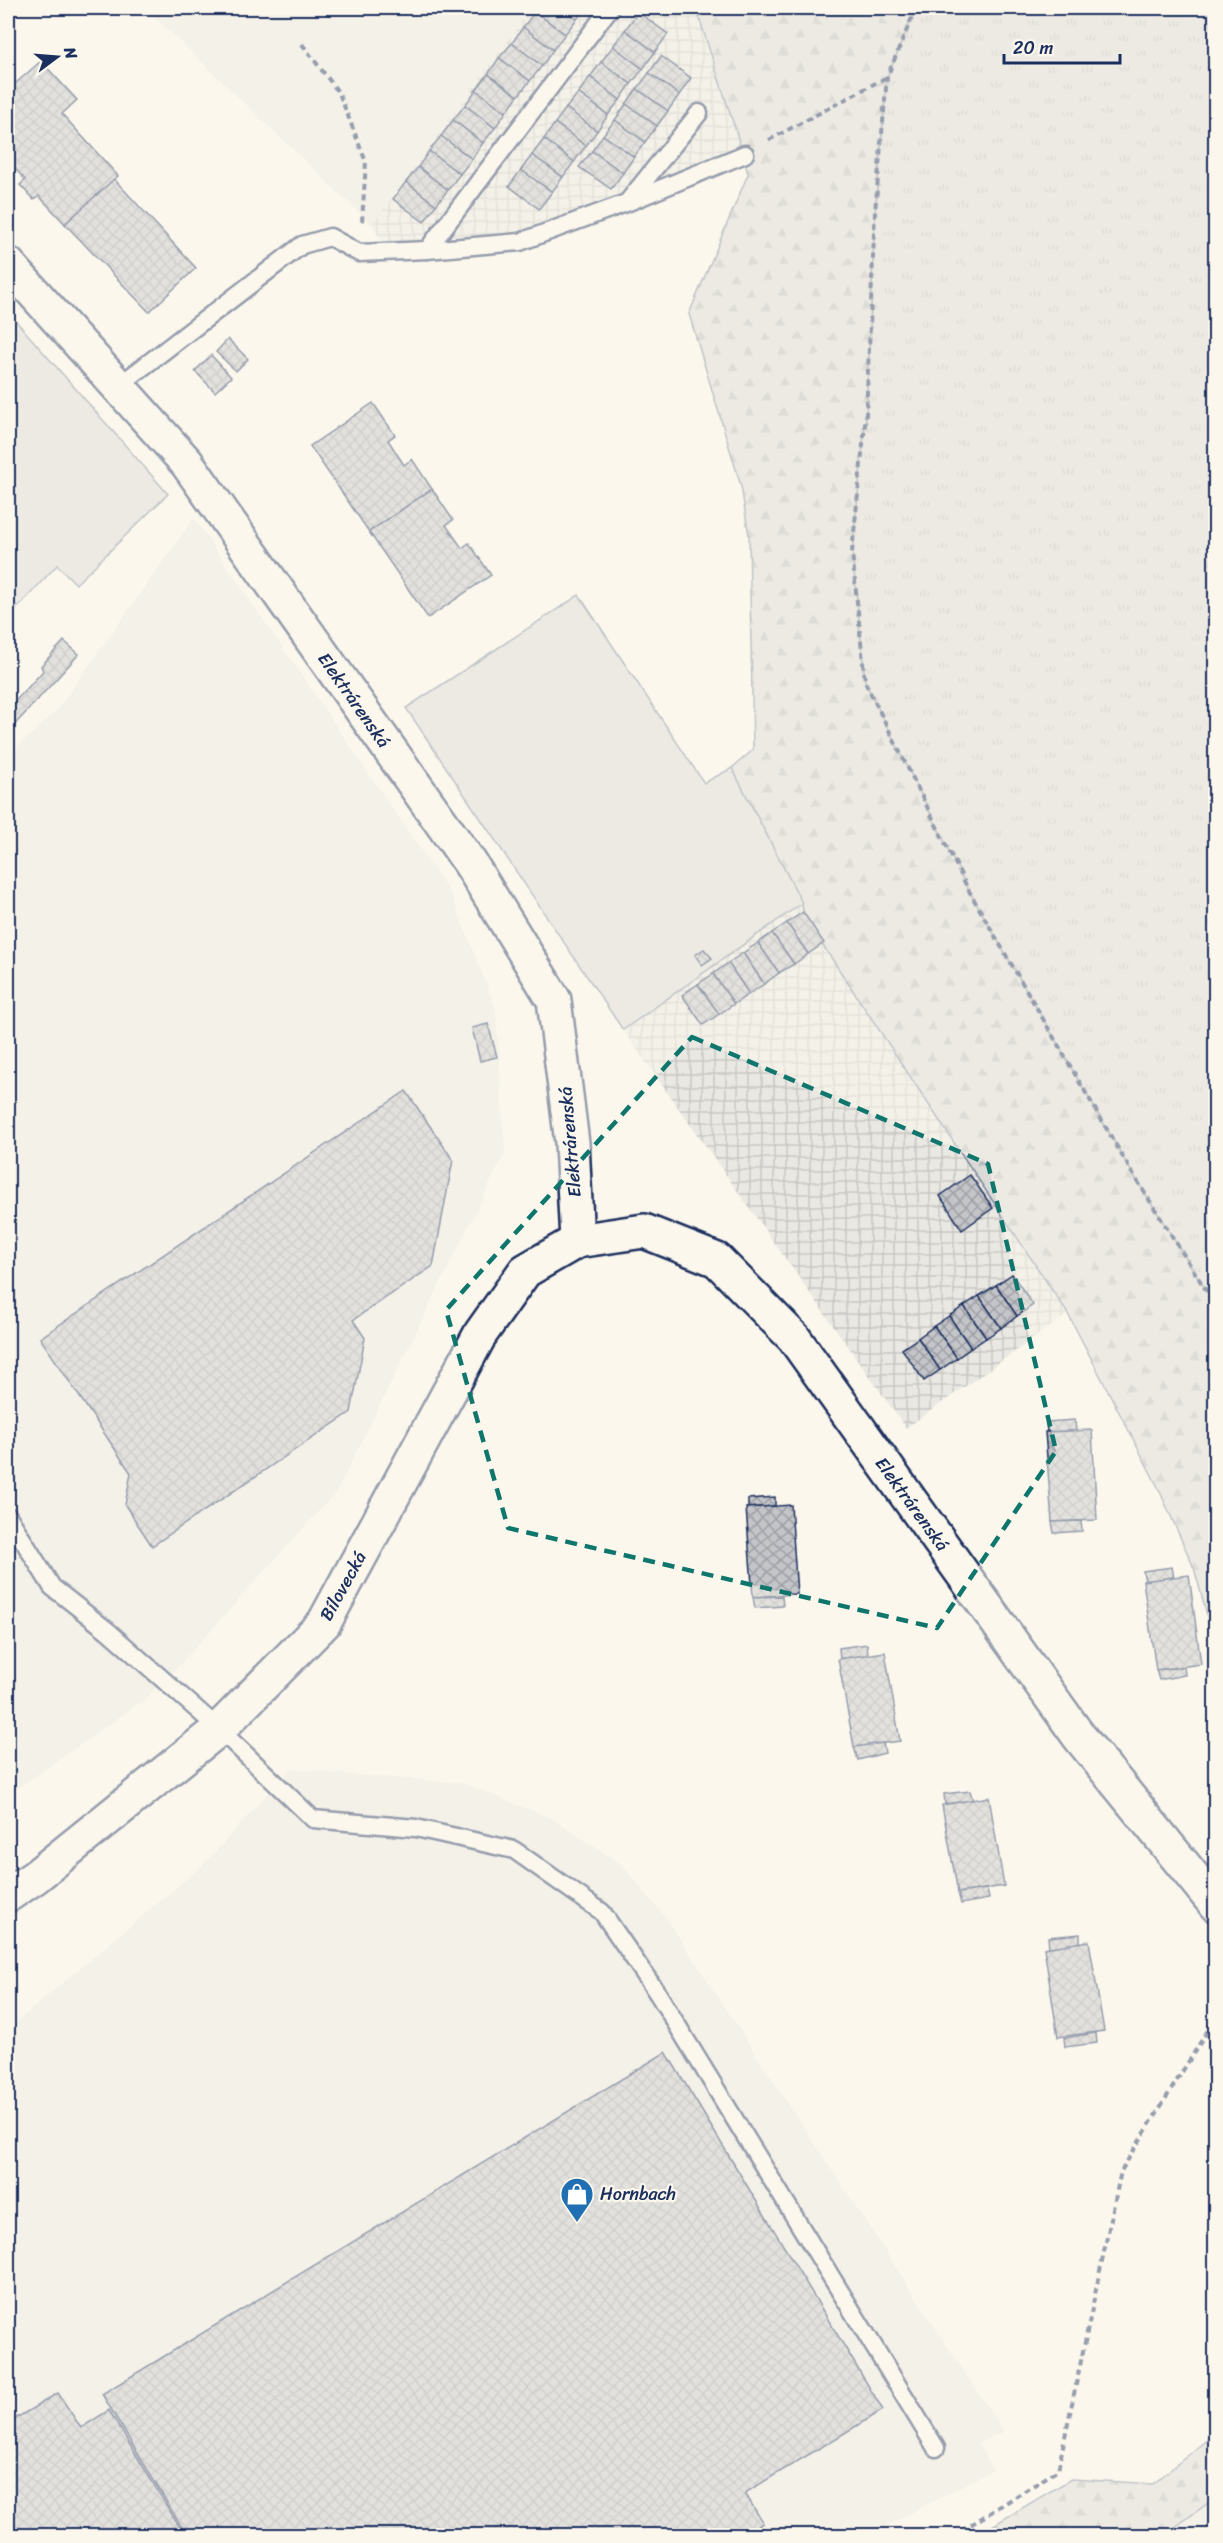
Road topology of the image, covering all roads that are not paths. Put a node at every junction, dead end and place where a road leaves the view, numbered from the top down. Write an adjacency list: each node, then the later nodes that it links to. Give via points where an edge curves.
1 (610, 8): 5 (lane)
2 (699, 113): 4 (lane)
3 (745, 154): 4 (lane)
4 (626, 203): 5 (lane, via 520,243)
5 (427, 250): 7 (lane, via 359,253 330,237 302,245)
6 (8, 264): 7 (street, Elektrárenská)
7 (117, 387): 8 (street, Elektrárenská, via 187,463 470,863 554,1000 572,1143)
8 (577, 1241): 10 (street, Bílovecká, via 525,1271 481,1333 324,1623); 12 (street, Elektrárenská, via 644,1231 717,1260 794,1338 1078,1735)
9 (8, 1516): 10 (lane, via 52,1587)
10 (219, 1729): 11 (street, Bílovecká); 13 (lane, via 313,1819 416,1828 514,1850 602,1912 658,1994)
11 (8, 1895)
12 (1215, 1905)
13 (936, 2448)

